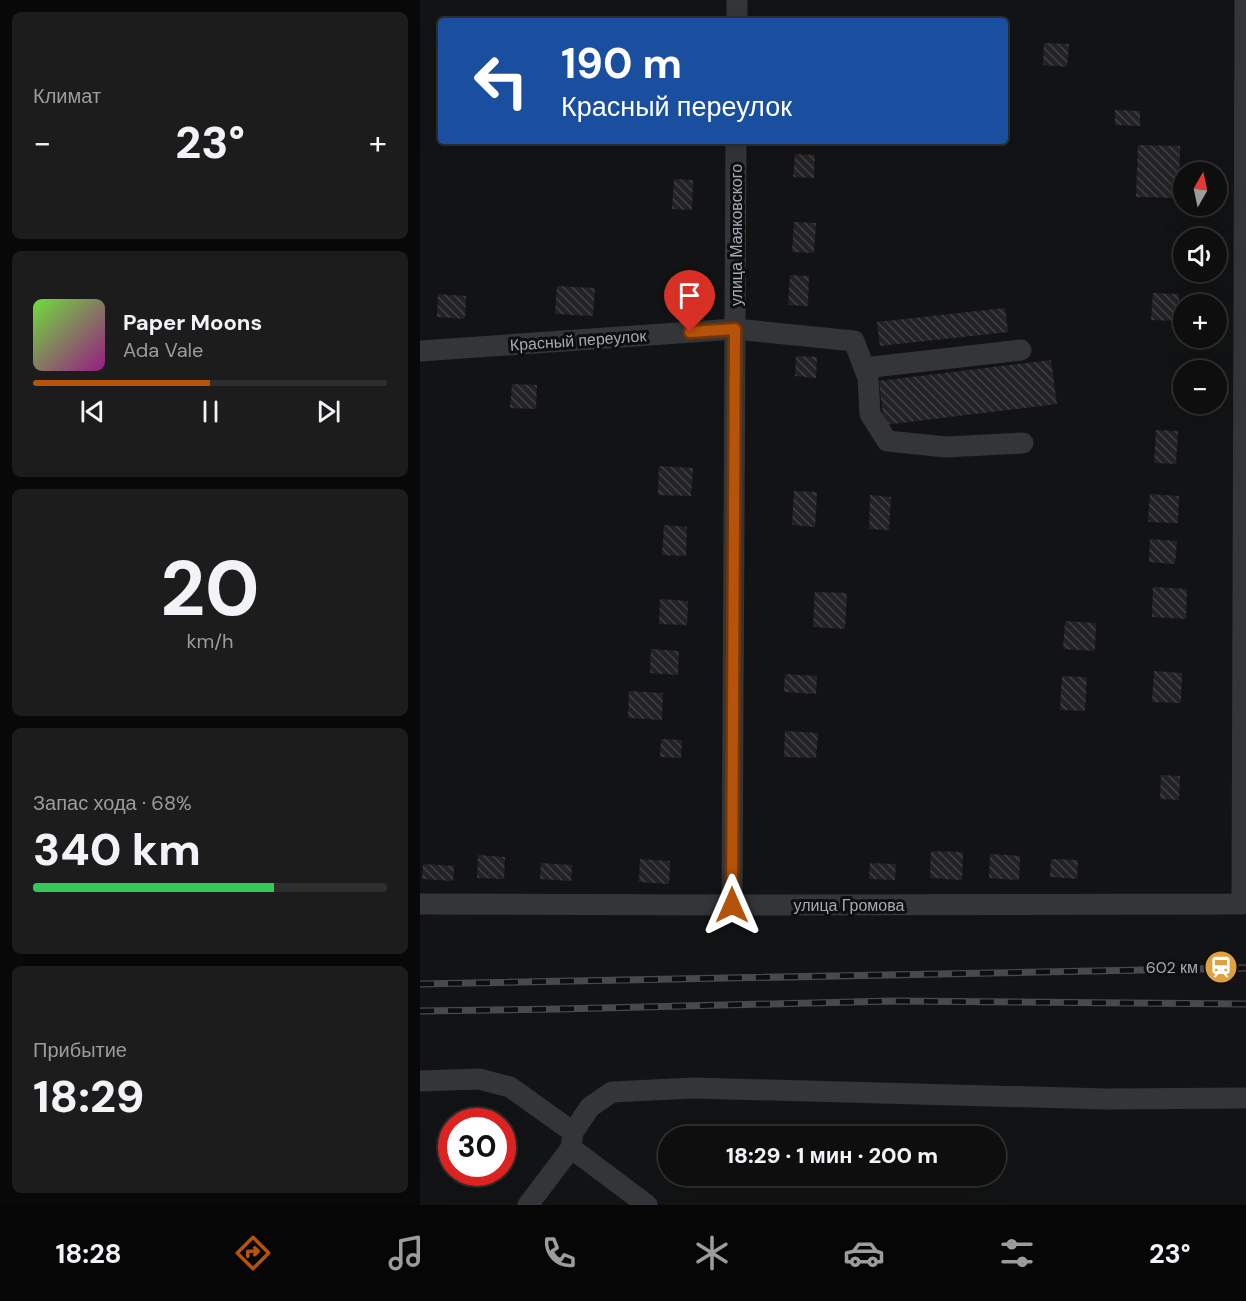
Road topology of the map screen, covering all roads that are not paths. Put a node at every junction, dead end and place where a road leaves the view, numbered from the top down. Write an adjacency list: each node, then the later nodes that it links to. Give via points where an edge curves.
1 (737, 0): 3 (street)
2 (1245, 0): 11 (street, улица Громова, via 1242,904)
3 (737, 18)
4 (736, 144): 5 (street, улица Маяковского)
5 (735, 329): 7 (street, Красный переулок); 8 (street, Красный переулок, via 854,340); 11 (street, улица Маяковского)
6 (1021, 350): 8 (street)
7 (420, 351)
8 (864, 368): 9 (street, via 870,414 887,441 946,447)
9 (1023, 442)
10 (420, 904): 11 (street, улица Громова)
11 (732, 905)
12 (420, 1081): 14 (street, via 479,1079 510,1087)
13 (1246, 1098): 14 (street, via 1107,1099 693,1088 612,1092 590,1107)
14 (572, 1140): 15 (street); 16 (street)
15 (528, 1205)
16 (647, 1205)

